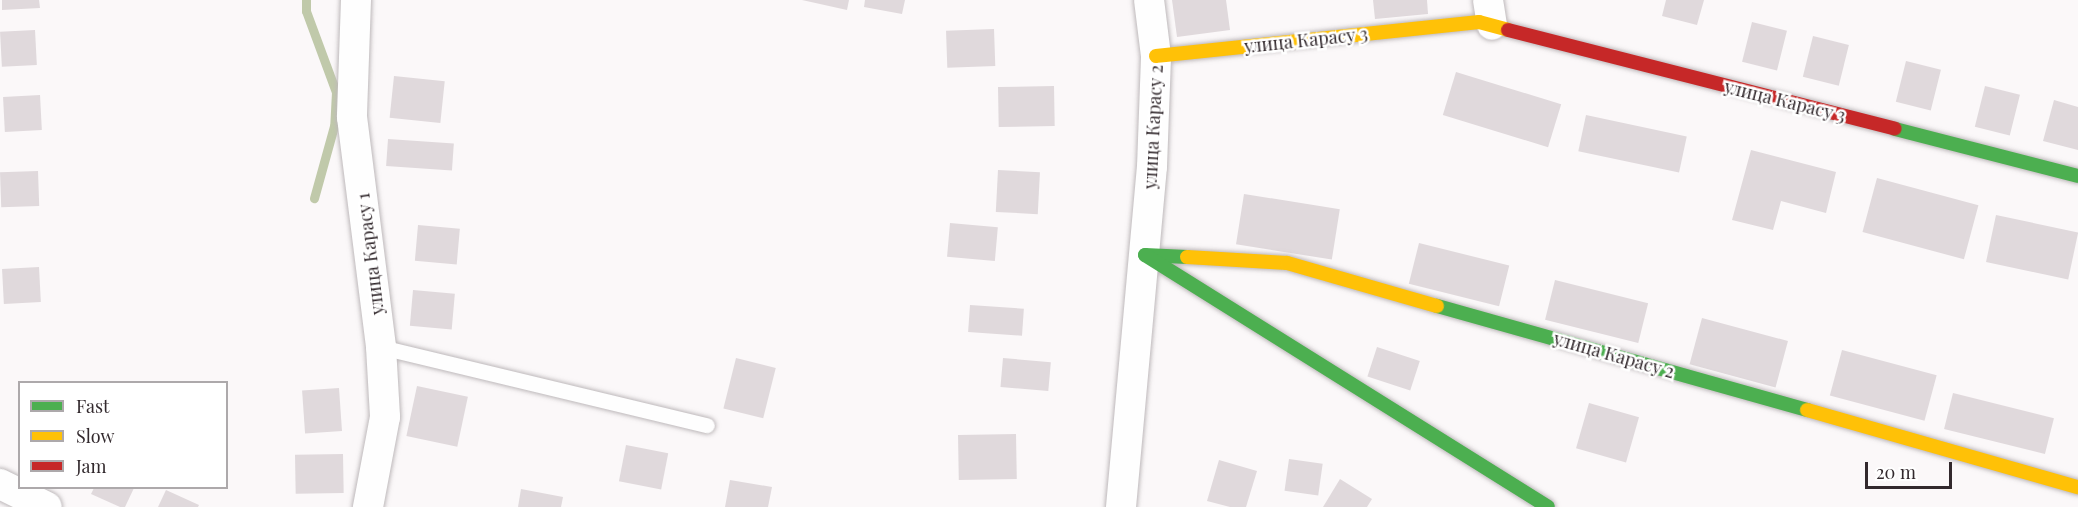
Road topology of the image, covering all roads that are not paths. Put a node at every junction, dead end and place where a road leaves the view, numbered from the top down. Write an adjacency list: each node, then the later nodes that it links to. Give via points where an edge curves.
1 (356, 0): 7 (street, улица Карасу 1, via 352,117)
2 (1149, 0): 4 (street, улица Карасу 2)
3 (1490, 13): 4 (street, улица Карасу 3, via 1479,22); 5 (street, улица Карасу 3)
4 (1156, 56): 6 (street, улица Карасу 2)
5 (2078, 176)
6 (1145, 255): 10 (street, улица Карасу 2, via 1287,263); 13 (street, улица Карасу 2); 14 (street)
7 (381, 347): 8 (lane); 12 (street, улица Карасу 1, via 384,417)
8 (707, 425)
9 (0, 484): 11 (street)
10 (2078, 487)
11 (47, 507)
12 (368, 507)
13 (1121, 507)
14 (1548, 507)

